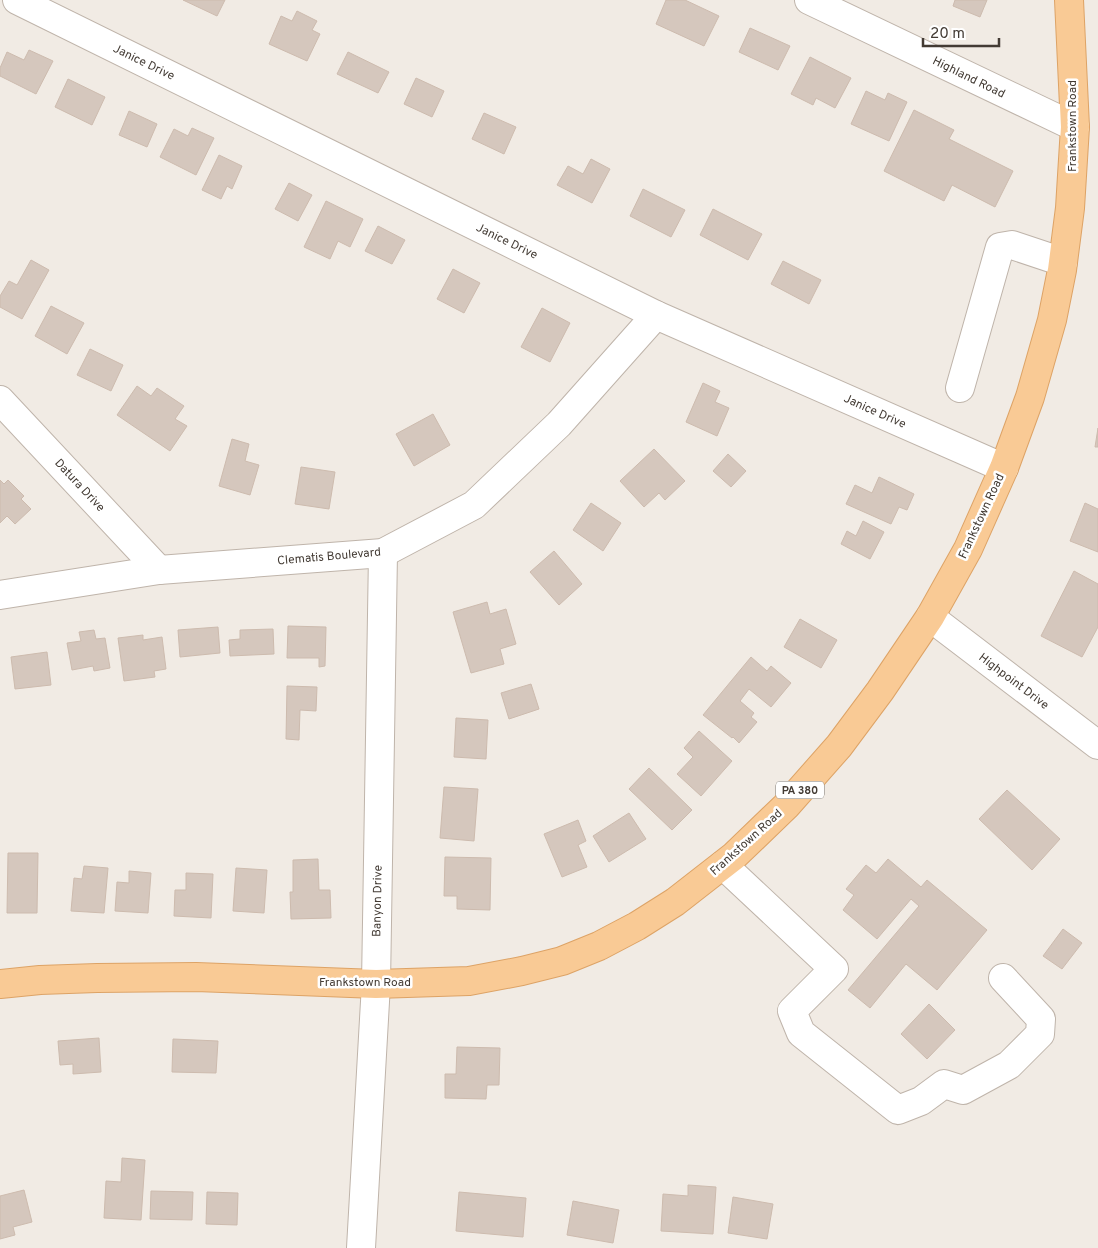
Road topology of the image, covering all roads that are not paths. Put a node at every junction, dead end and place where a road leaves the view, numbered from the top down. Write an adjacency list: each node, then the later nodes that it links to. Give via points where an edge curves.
1 (17, 0): 6 (street, Janice Drive)
2 (809, 0): 4 (street, Highland Road)
3 (1069, 0): 4 (main road, Frankstown Road / PA 380)
4 (1075, 128): 5 (main road, Frankstown Road / PA 380)
5 (1063, 262): 7 (street, via 1012,245 1000,247); 9 (main road, Frankstown Road / PA 380, via 1052,320)
6 (656, 315): 9 (street, Janice Drive); 10 (street, Clematis Boulevard, via 560,424 474,505)
7 (960, 388)
8 (0, 400): 11 (street, Datura Drive)
9 (1004, 468): 13 (main road, Frankstown Road / PA 380, via 968,549)
10 (383, 553): 11 (street, Clematis Boulevard); 18 (street, Banyon Drive)
11 (159, 570): 12 (street, Clematis Boulevard)
12 (0, 594)
13 (930, 617): 14 (street, Highpoint Drive); 15 (main road, Frankstown Road / PA 380, via 839,746 786,806)
14 (1098, 745)
15 (723, 865): 16 (street, via 834,969 792,1011 801,1033 898,1110 921,1101 944,1084 963,1090 1009,1065 1040,1034 1041,1019); 18 (main road, Frankstown Road / PA 380, via 637,926 562,961 469,981)
16 (1003, 978)
17 (0, 984): 18 (main road, Frankstown Road / PA 380, via 40,980 196,977)
18 (376, 984): 19 (street, Banyon Drive)
19 (361, 1248)

